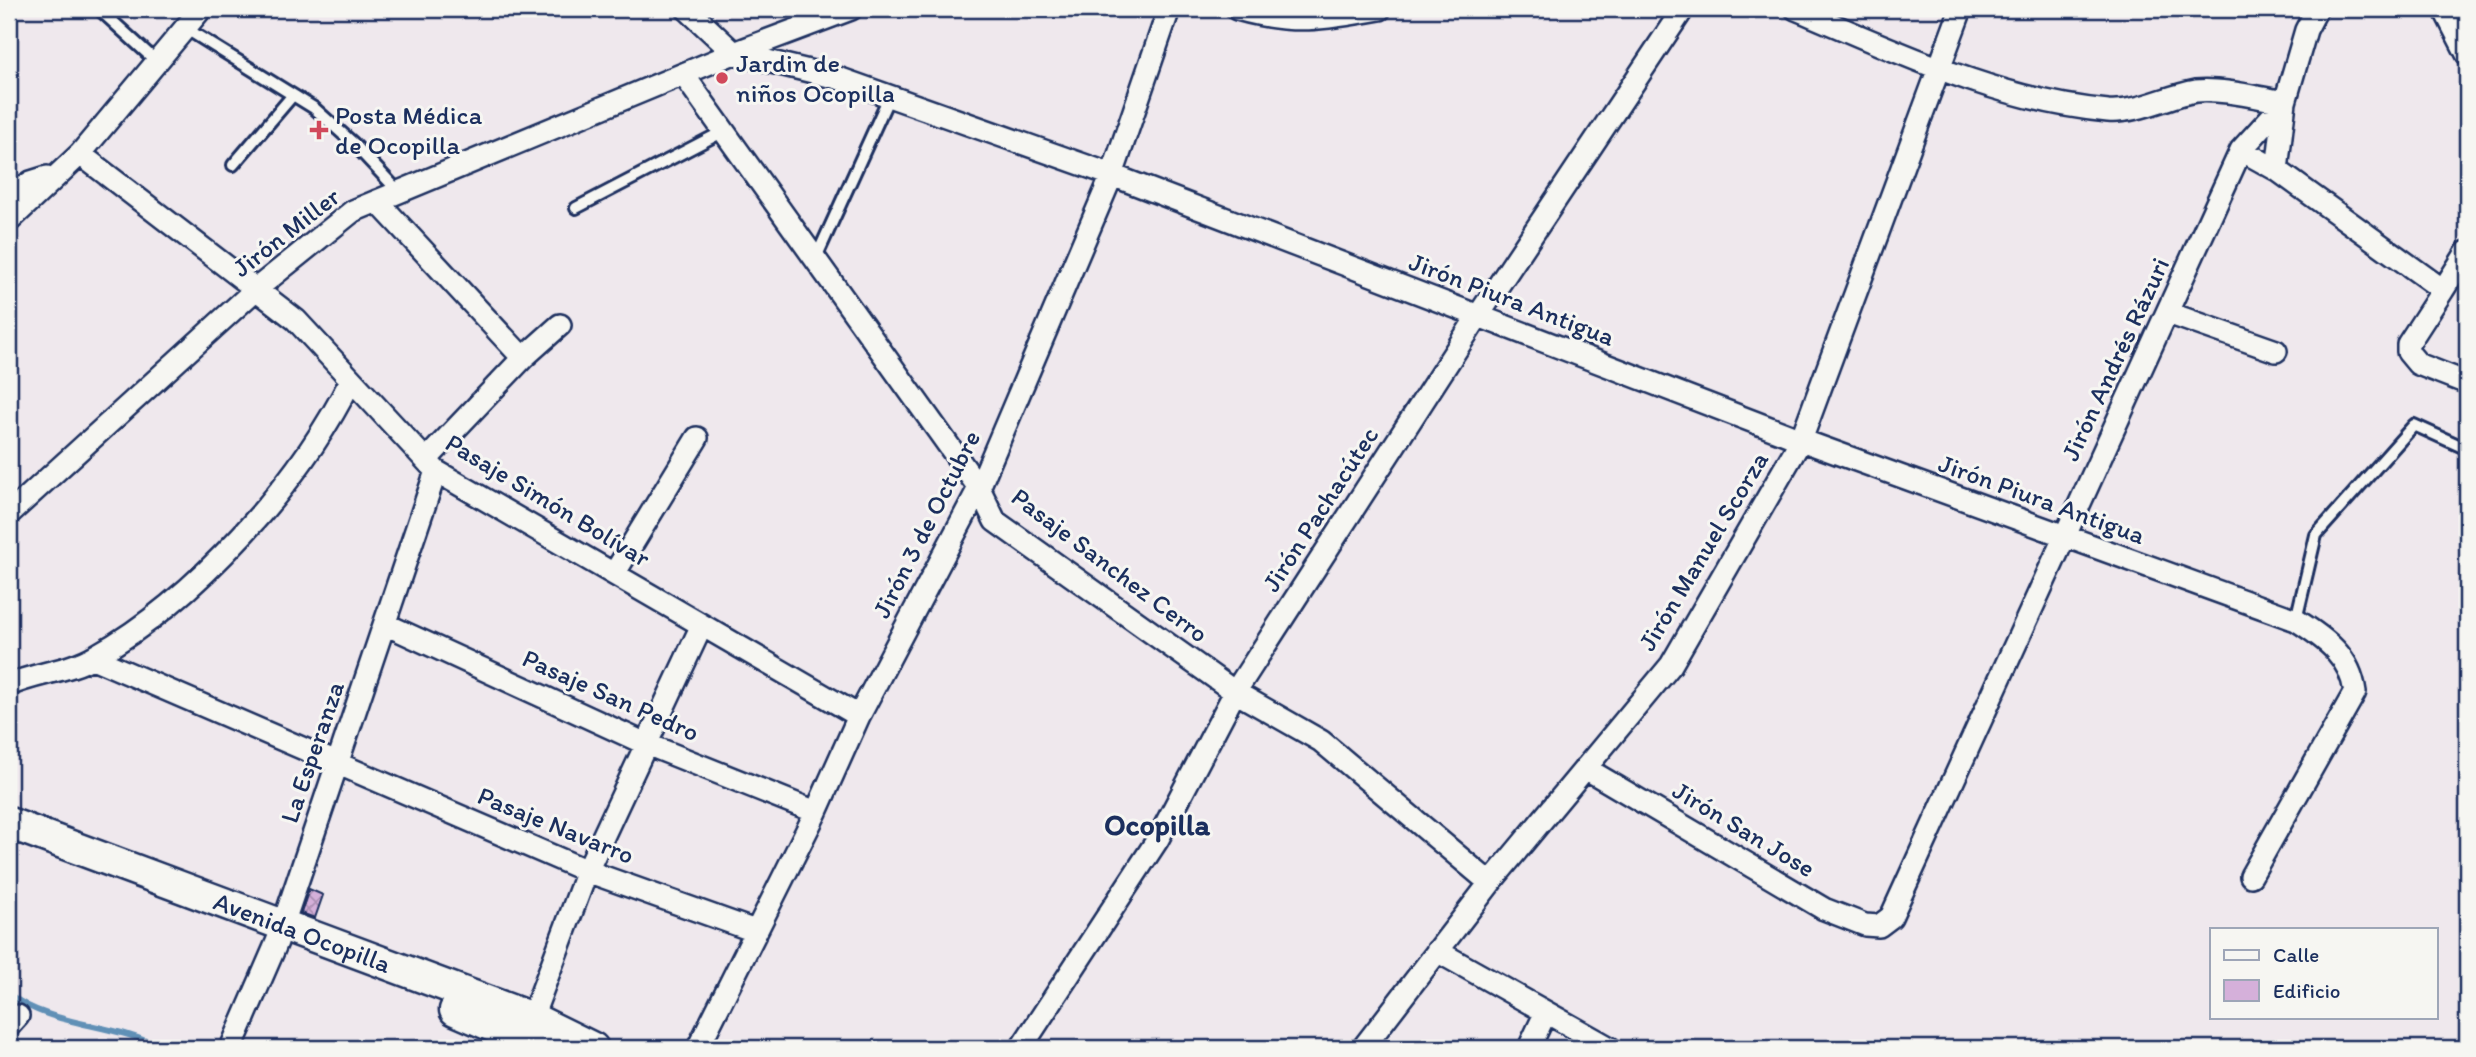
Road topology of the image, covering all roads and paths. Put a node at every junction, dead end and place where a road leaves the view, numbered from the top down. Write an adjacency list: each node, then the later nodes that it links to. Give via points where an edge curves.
1 (99, 9): 16 (lane)
2 (201, 9): 13 (street)
3 (687, 9): 14 (street, Jirón Piura Antigua)
4 (851, 9): 14 (street, Jirón Miller)
5 (1169, 9): 28 (street, Jirón 3 de Octubre)
6 (1237, 9): 7 (street, via 1278,20 1323,20)
7 (1380, 9)
8 (1683, 9): 39 (street, Jirón Pachacútec)
9 (1796, 9): 17 (street)
10 (1961, 9): 17 (street, Jirón Manuel Scorza)
11 (2317, 9): 21 (street, Jirón Andrés Rázuri, via 2306,30)
12 (2444, 9): 15 (street)
13 (185, 28): 16 (street); 19 (lane)
14 (734, 53): 18 (street, Jirón Miller); 20 (street, Jirón Piura Antigua, via 838,78)
15 (2467, 54)
16 (157, 62): 24 (street)
17 (1939, 69): 21 (street, via 2002,90 2112,111 2200,91); 46 (street, Jirón Manuel Scorza)
18 (683, 74): 22 (street, Pasaje Sanchez Cerro); 29 (street, Jirón Miller)
19 (293, 95): 25 (lane); 29 (lane, via 353,143)
20 (889, 97): 28 (street, Jirón Piura Antigua); 35 (lane)
21 (2285, 102): 23 (street, Jirón Andrés Rázuri); 26 (street)
22 (724, 131): 32 (lane); 35 (street, Pasaje Sanchez Cerro)
23 (2241, 150): 26 (street); 38 (street, Jirón Andrés Rázuri)
24 (80, 154): 27 (street); 36 (street, Pasaje Simón Bolívar)
25 (233, 165)
26 (2277, 170): 37 (street)
27 (59, 173): 30 (street, via 31,182); 33 (street)
28 (1112, 175): 39 (street, Jirón Piura Antigua); 49 (street, Jirón 3 de Octubre)
29 (399, 192): 31 (street, Jirón Miller)
30 (9, 197)
31 (377, 201): 36 (street, Jirón Miller, via 353,211); 42 (street)
32 (576, 208)
33 (9, 221)
34 (2467, 252): 37 (street)
35 (816, 260): 49 (street, Pasaje Sanchez Cerro)
36 (256, 290): 43 (street, Pasaje Simón Bolívar, via 296,320); 50 (street, Jirón Miller)
37 (2443, 290): 44 (street, via 2408,344 2408,352 2418,364)
38 (2168, 313): 41 (street); 51 (street, Jirón Andrés Rázuri)
39 (1478, 316): 46 (street, Jirón Piura Antigua); 58 (street, Jirón Pachacútec)
40 (560, 325): 42 (street)
41 (2276, 351)
42 (523, 358): 48 (street)
43 (351, 380): 48 (street, Pasaje Simón Bolívar); 56 (street, via 307,458 230,546 188,587)
44 (2467, 383)
45 (697, 438): 52 (street)
46 (1801, 440): 51 (street, Jirón Piura Antigua); 62 (street, Jirón Manuel Scorza, via 1671,665)
47 (2467, 449): 53 (lane, via 2414,425 2316,536)
48 (431, 465): 52 (street, Pasaje Simón Bolívar); 54 (street, La Esperanza)
49 (979, 488): 58 (street, Pasaje Sanchez Cerro, via 995,521); 59 (street, Jirón 3 de Octubre)
50 (9, 513)
51 (2064, 538): 53 (street, Jirón Piura Antigua); 69 (street, Jirón Andrés Rázuri, via 1891,917)
52 (614, 573): 55 (street, Pasaje Simón Bolívar)
53 (2297, 620): 67 (street, Jirón Piura Antigua, via 2342,656 2352,673 2355,692)
54 (385, 624): 60 (street, Pasaje San Pedro); 61 (street, La Esperanza)
55 (702, 625): 59 (street, Pasaje Simón Bolívar); 60 (street)
56 (93, 658): 57 (street); 61 (street, Pasaje Navarro)
57 (9, 685)
58 (1235, 692): 68 (street, Pasaje Sanchez Cerro, via 1321,741); 79 (street, Jirón Pachacútec, via 1158,839)
59 (859, 716): 63 (street, Jirón 3 de Octubre)
60 (644, 743): 63 (street, Pasaje San Pedro); 66 (street)
61 (338, 763): 66 (street, Pasaje Navarro); 71 (street, La Esperanza)
62 (1585, 768): 68 (street, Jirón Manuel Scorza); 69 (street, Jirón San Jose, via 1824,909)
63 (816, 812): 70 (street, Jirón 3 de Octubre)
64 (9, 823): 71 (street, Avenida Ocopilla)
65 (9, 843): 71 (street, Avenida Ocopilla)
66 (587, 871): 70 (street, Pasaje Navarro); 74 (street)
67 (2251, 876)
68 (1490, 883): 72 (street, Jirón Manuel Scorza)
69 (1879, 926)
70 (755, 931): 78 (street, Jirón 3 de Octubre)
71 (280, 933): 74 (street, Avenida Ocopilla); 76 (street, La Esperanza)
72 (1437, 951): 73 (street); 75 (street, Jirón Manuel Scorza)
73 (1545, 1014): 80 (street); 81 (street)
74 (530, 1038): 77 (street, Avenida Ocopilla)
75 (1373, 1045)
76 (231, 1048)
77 (593, 1048)
78 (698, 1048)
79 (1021, 1048)
80 (1529, 1048)
81 (1610, 1048)

